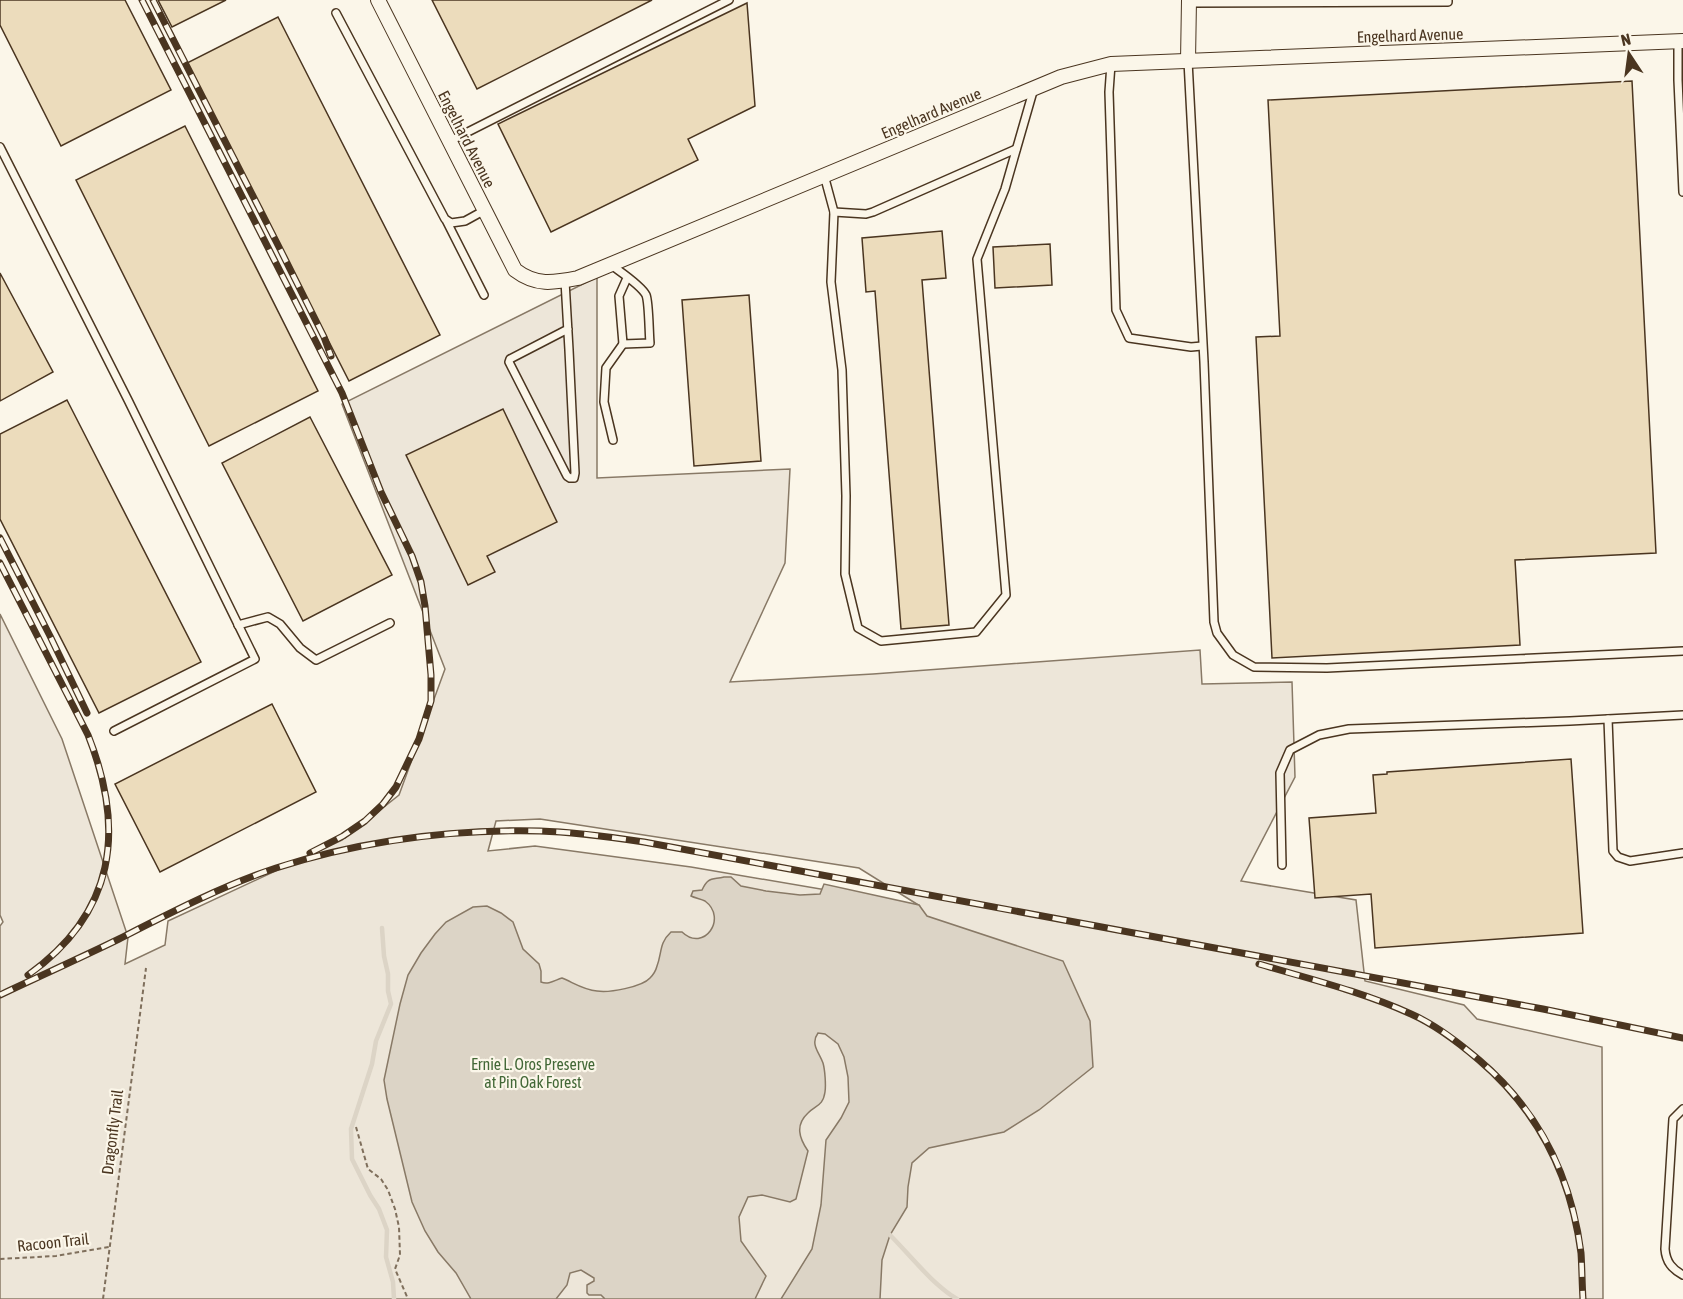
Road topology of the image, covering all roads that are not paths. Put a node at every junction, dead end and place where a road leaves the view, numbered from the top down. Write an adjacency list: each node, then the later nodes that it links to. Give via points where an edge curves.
1 (378, 0): 10 (street, Engelhard Avenue)
2 (729, 0): 10 (lane)
3 (1448, 0): 4 (lane)
4 (1189, 1): 7 (street)
5 (336, 13): 17 (lane)
6 (1681, 41): 7 (street, Engelhard Avenue); 14 (lane, via 1678,80)
7 (1188, 61): 8 (street, Engelhard Avenue); 24 (lane)
8 (1111, 64): 9 (street, Engelhard Avenue); 24 (lane, via 1116,310 1129,338)
9 (1034, 88): 12 (lane); 13 (street, Engelhard Avenue)
10 (450, 141): 15 (street, Engelhard Avenue)
11 (0, 147): 27 (lane)
12 (1016, 149): 16 (lane, via 873,212); 16 (lane, via 977,259 1006,595 976,632 881,641 858,628 845,574 842,370 831,282)
13 (824, 175): 16 (lane); 18 (street, Engelhard Avenue)
14 (1683, 192)
15 (485, 210): 17 (lane, via 465,221); 20 (street, Engelhard Avenue, via 515,270 538,282)
16 (834, 212)
17 (447, 222): 21 (lane)
18 (610, 264): 19 (lane); 20 (street, Engelhard Avenue)
19 (627, 278): 23 (lane, via 619,296); 23 (lane, via 646,295 650,343)
20 (565, 280): 22 (lane)
21 (484, 295)
22 (568, 329): 22 (lane, via 575,473 574,478 567,477 509,362)
23 (623, 344): 25 (lane, via 606,368 604,402)
24 (1203, 346): 28 (lane, via 1214,622 1233,655 1254,667 1327,668)
25 (613, 440)
26 (390, 623): 27 (lane, via 316,660 268,616)
27 (238, 626): 31 (lane, via 255,659)
28 (1683, 651)
29 (1683, 715): 30 (lane)
30 (1608, 719): 32 (lane, via 1613,851 1630,861); 33 (lane, via 1348,729 1319,735 1290,750 1280,773)
31 (114, 731)
32 (1683, 853)
33 (1282, 865)
34 (1683, 1110): 35 (lane, via 1673,1119 1665,1249 1669,1264)
35 (1683, 1275)

